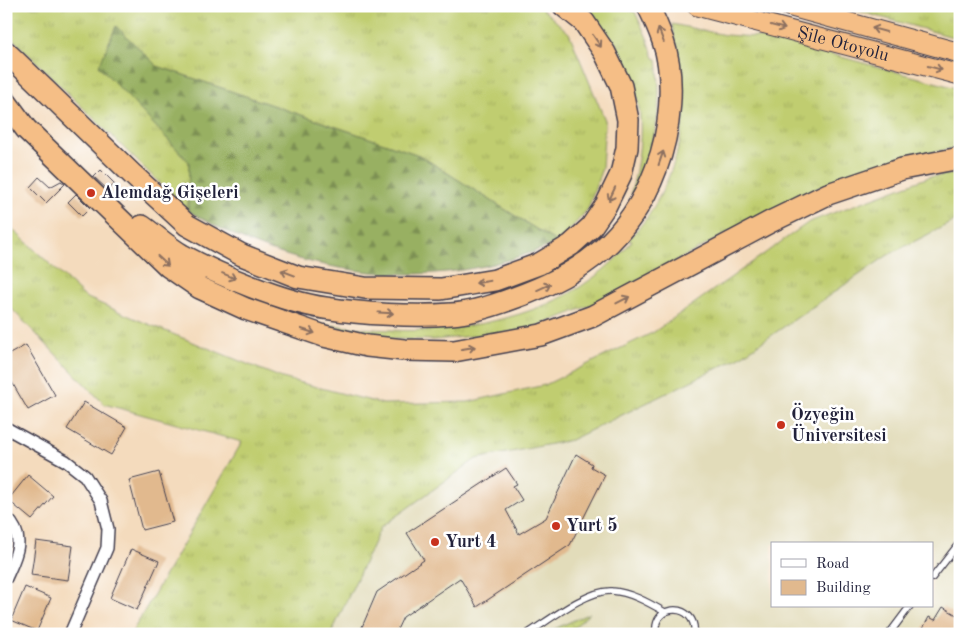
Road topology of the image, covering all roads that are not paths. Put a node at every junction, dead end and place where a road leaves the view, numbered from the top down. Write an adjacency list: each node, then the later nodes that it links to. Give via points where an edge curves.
1 (564, 6): 5 (highway, one-way to 5, via 584,22 605,53 621,86 628,120 627,148 621,174 591,227 570,245 539,264 495,280 441,289 365,288 298,277 242,255 188,225)
2 (648, 6): 8 (highway, one-way to 2, via 142,226 181,254 262,289 324,308 415,315 453,314 532,292 566,276 602,251 644,198 663,152 670,96 664,43)
3 (697, 6): 7 (highway, Şile Otoyolu, one-way to 7)
4 (788, 6): 6 (highway, Şile Otoyolu, one-way to 4)
5 (6, 52)
6 (960, 52)
7 (960, 75)
8 (6, 89)
9 (6, 102): 10 (highway, one-way to 10, via 26,129 168,266 200,288 246,309 324,336 404,350 454,351 542,335 593,316 828,194 902,169)
10 (960, 158)
11 (6, 428): 18 (street, via 66,461 86,476 101,501 108,529 107,548)
12 (6, 517): 15 (street, via 16,529 19,541)
13 (960, 542): 14 (lane)
14 (934, 575)
15 (6, 578)
16 (908, 608): 22 (lane)
17 (665, 612): 19 (lane, via 610,590 584,597); 20 (lane, via 657,621); 21 (lane, via 677,610 688,615 694,625)
18 (70, 634)
19 (527, 634)
20 (656, 634)
21 (694, 634)
22 (888, 634)

